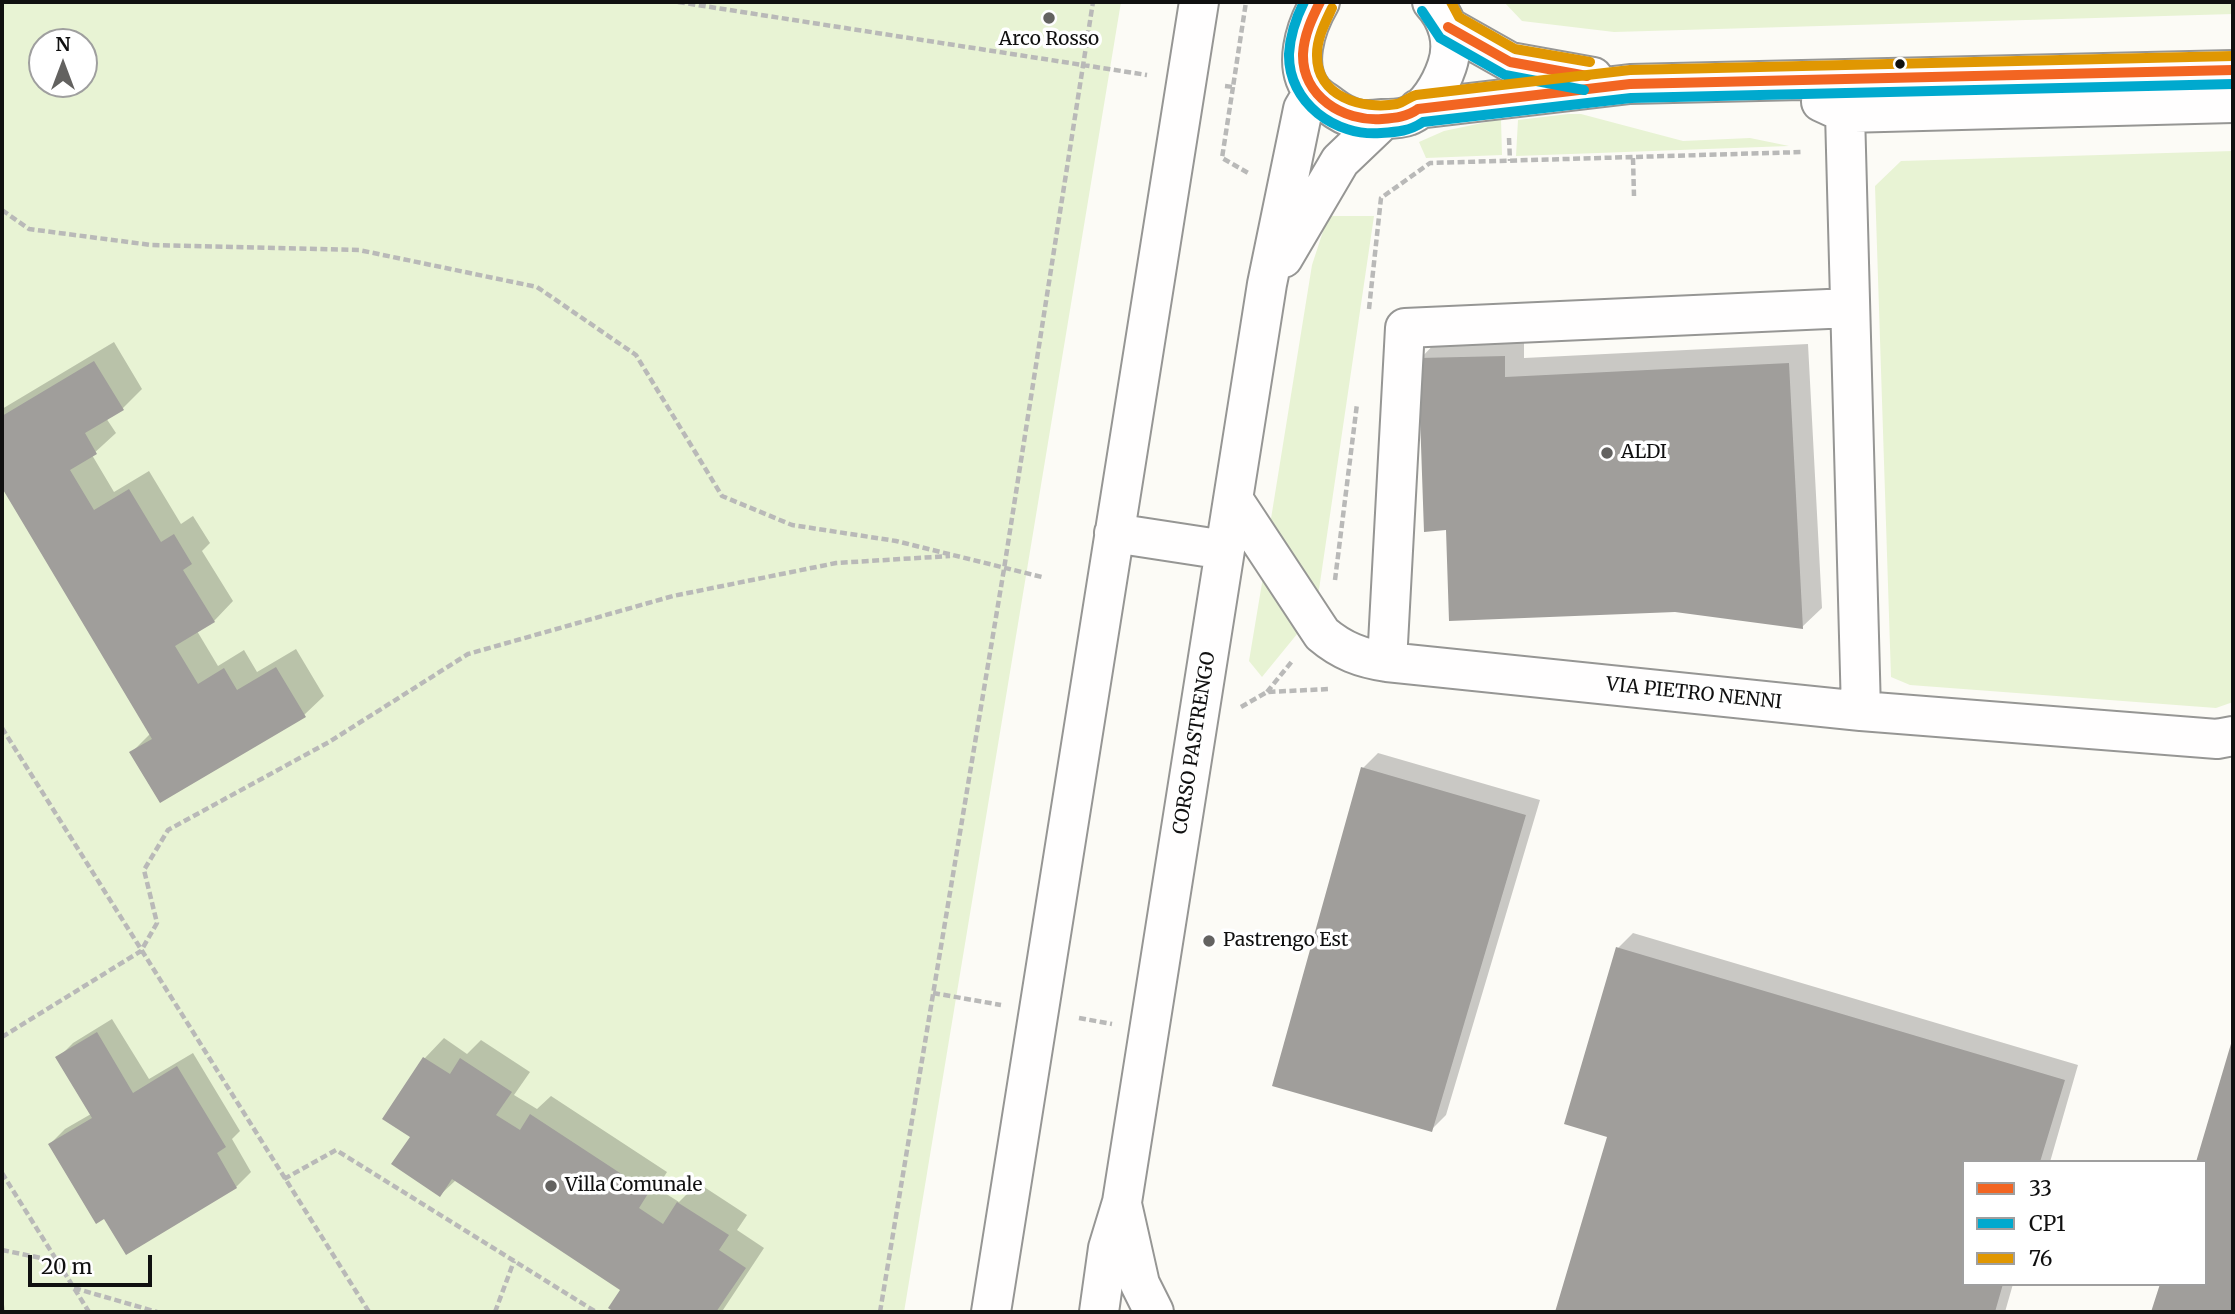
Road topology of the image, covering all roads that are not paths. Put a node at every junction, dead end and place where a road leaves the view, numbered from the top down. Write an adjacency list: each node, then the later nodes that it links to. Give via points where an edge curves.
1 (1199, 2): 14 (street)
2 (1320, 2): 7 (street, via 1304,43 1303,65)
3 (1440, 14): 6 (street, via 1510,62); 10 (street, CORSO PASTRENGO, via 1450,58 1443,78 1429,101)
4 (2233, 70): 5 (street)
5 (1771, 80): 6 (street); 9 (street)
6 (1630, 84): 10 (street)
7 (1313, 92): 10 (street, via 1347,117 1365,121); 11 (street, CORSO PASTRENGO, via 1303,109)
8 (2233, 103): 9 (street)
9 (1844, 113): 12 (street)
10 (1401, 114): 11 (street, CORSO PASTRENGO, via 1340,160)
11 (1267, 284): 13 (street, CORSO PASTRENGO)
12 (1850, 308): 16 (street, via 1405,328); 17 (street)
13 (1233, 499): 15 (street, CORSO PASTRENGO); 16 (street, VIA PIETRO NENNI, via 1322,634 1360,657)
14 (1114, 533): 15 (street); 20 (street)
15 (1225, 550): 19 (street, CORSO PASTRENGO)
16 (1387, 662): 17 (street, VIA PIETRO NENNI)
17 (1861, 711): 18 (street, VIA PIETRO NENNI, via 2217,739)
18 (2233, 736)
19 (1122, 1202): 21 (street, CORSO PASTRENGO, via 1108,1248); 22 (street, CORSO PASTRENGO, via 1140,1284)
20 (991, 1312)
21 (1099, 1312)
22 (1154, 1312)

